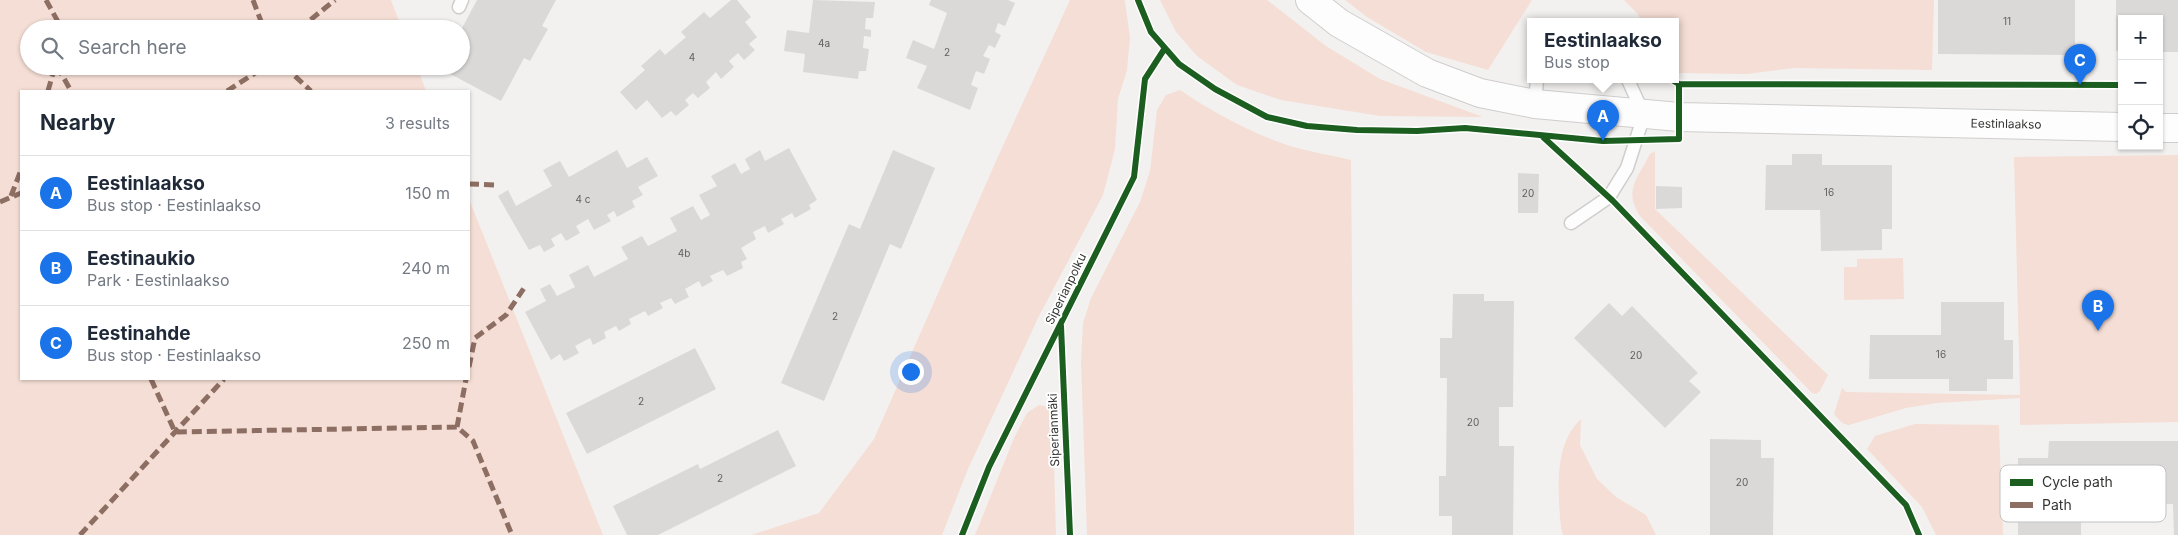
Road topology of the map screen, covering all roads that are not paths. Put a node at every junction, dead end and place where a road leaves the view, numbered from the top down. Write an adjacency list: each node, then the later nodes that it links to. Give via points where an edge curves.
1 (1310, 0): 3 (street, Eestinlaakso, via 1338,23 1427,73 1480,93)
2 (1629, 83): 4 (lane)
3 (1536, 92): 4 (street, Eestinlaakso)
4 (1644, 115): 5 (street, Eestinlaakso); 8 (lane, via 1627,168 1609,197)
5 (2118, 127)
6 (2163, 128): 7 (street)
7 (2178, 128)
8 (1571, 223)

